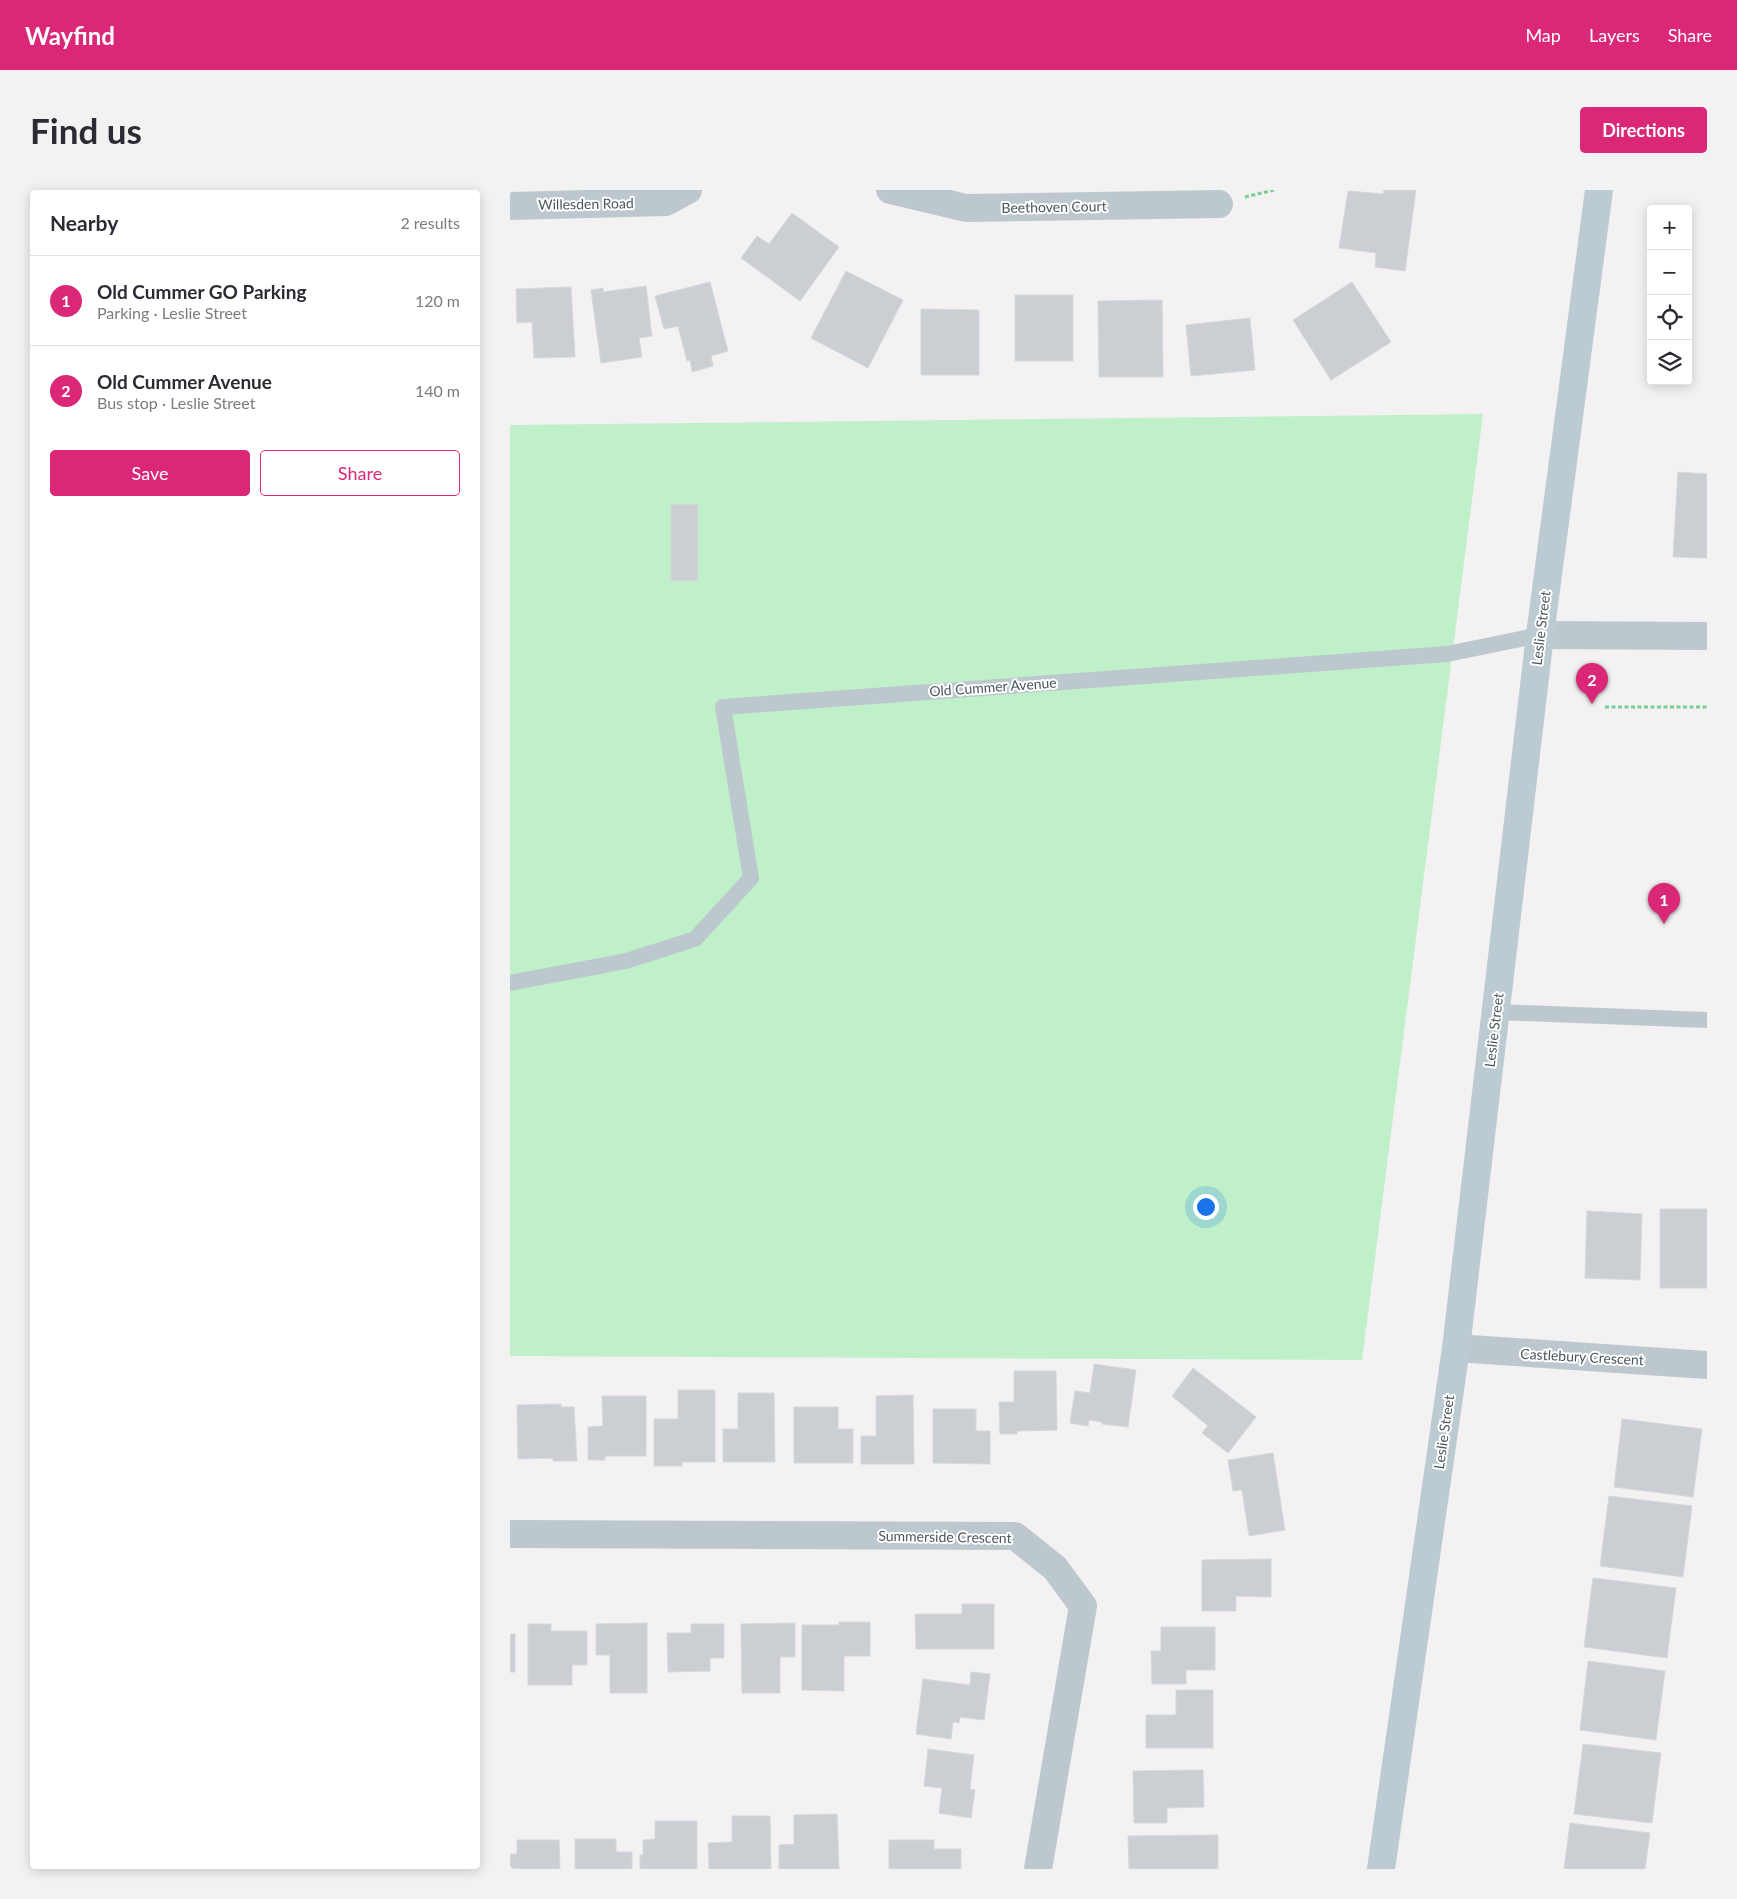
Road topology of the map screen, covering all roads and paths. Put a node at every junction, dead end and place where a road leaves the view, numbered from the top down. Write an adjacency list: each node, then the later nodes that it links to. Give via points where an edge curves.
1 (688, 190): 5 (street, Willesden Road, via 666,202)
2 (890, 190): 4 (street, Beethoven Court, via 966,208)
3 (1599, 190): 6 (main road, Leslie Street)
4 (1219, 204)
5 (510, 206)
6 (1540, 635): 7 (street, Old Cummer Avenue); 10 (lane, Old Cummer Avenue, via 1447,654 723,707 751,878 695,939 626,961); 11 (main road, Leslie Street)
7 (1707, 636)
8 (1604, 707): 9 (path)
9 (1707, 707)
10 (510, 983)
11 (1496, 1012): 12 (lane); 13 (main road, Leslie Street)
12 (1707, 1020)
13 (1456, 1348): 14 (street, Castlebury Crescent); 17 (main road, Leslie Street)
14 (1707, 1365)
15 (510, 1534): 16 (street, Summerside Crescent, via 1015,1536 1055,1568 1083,1606)
16 (1038, 1869)
17 (1380, 1869)

